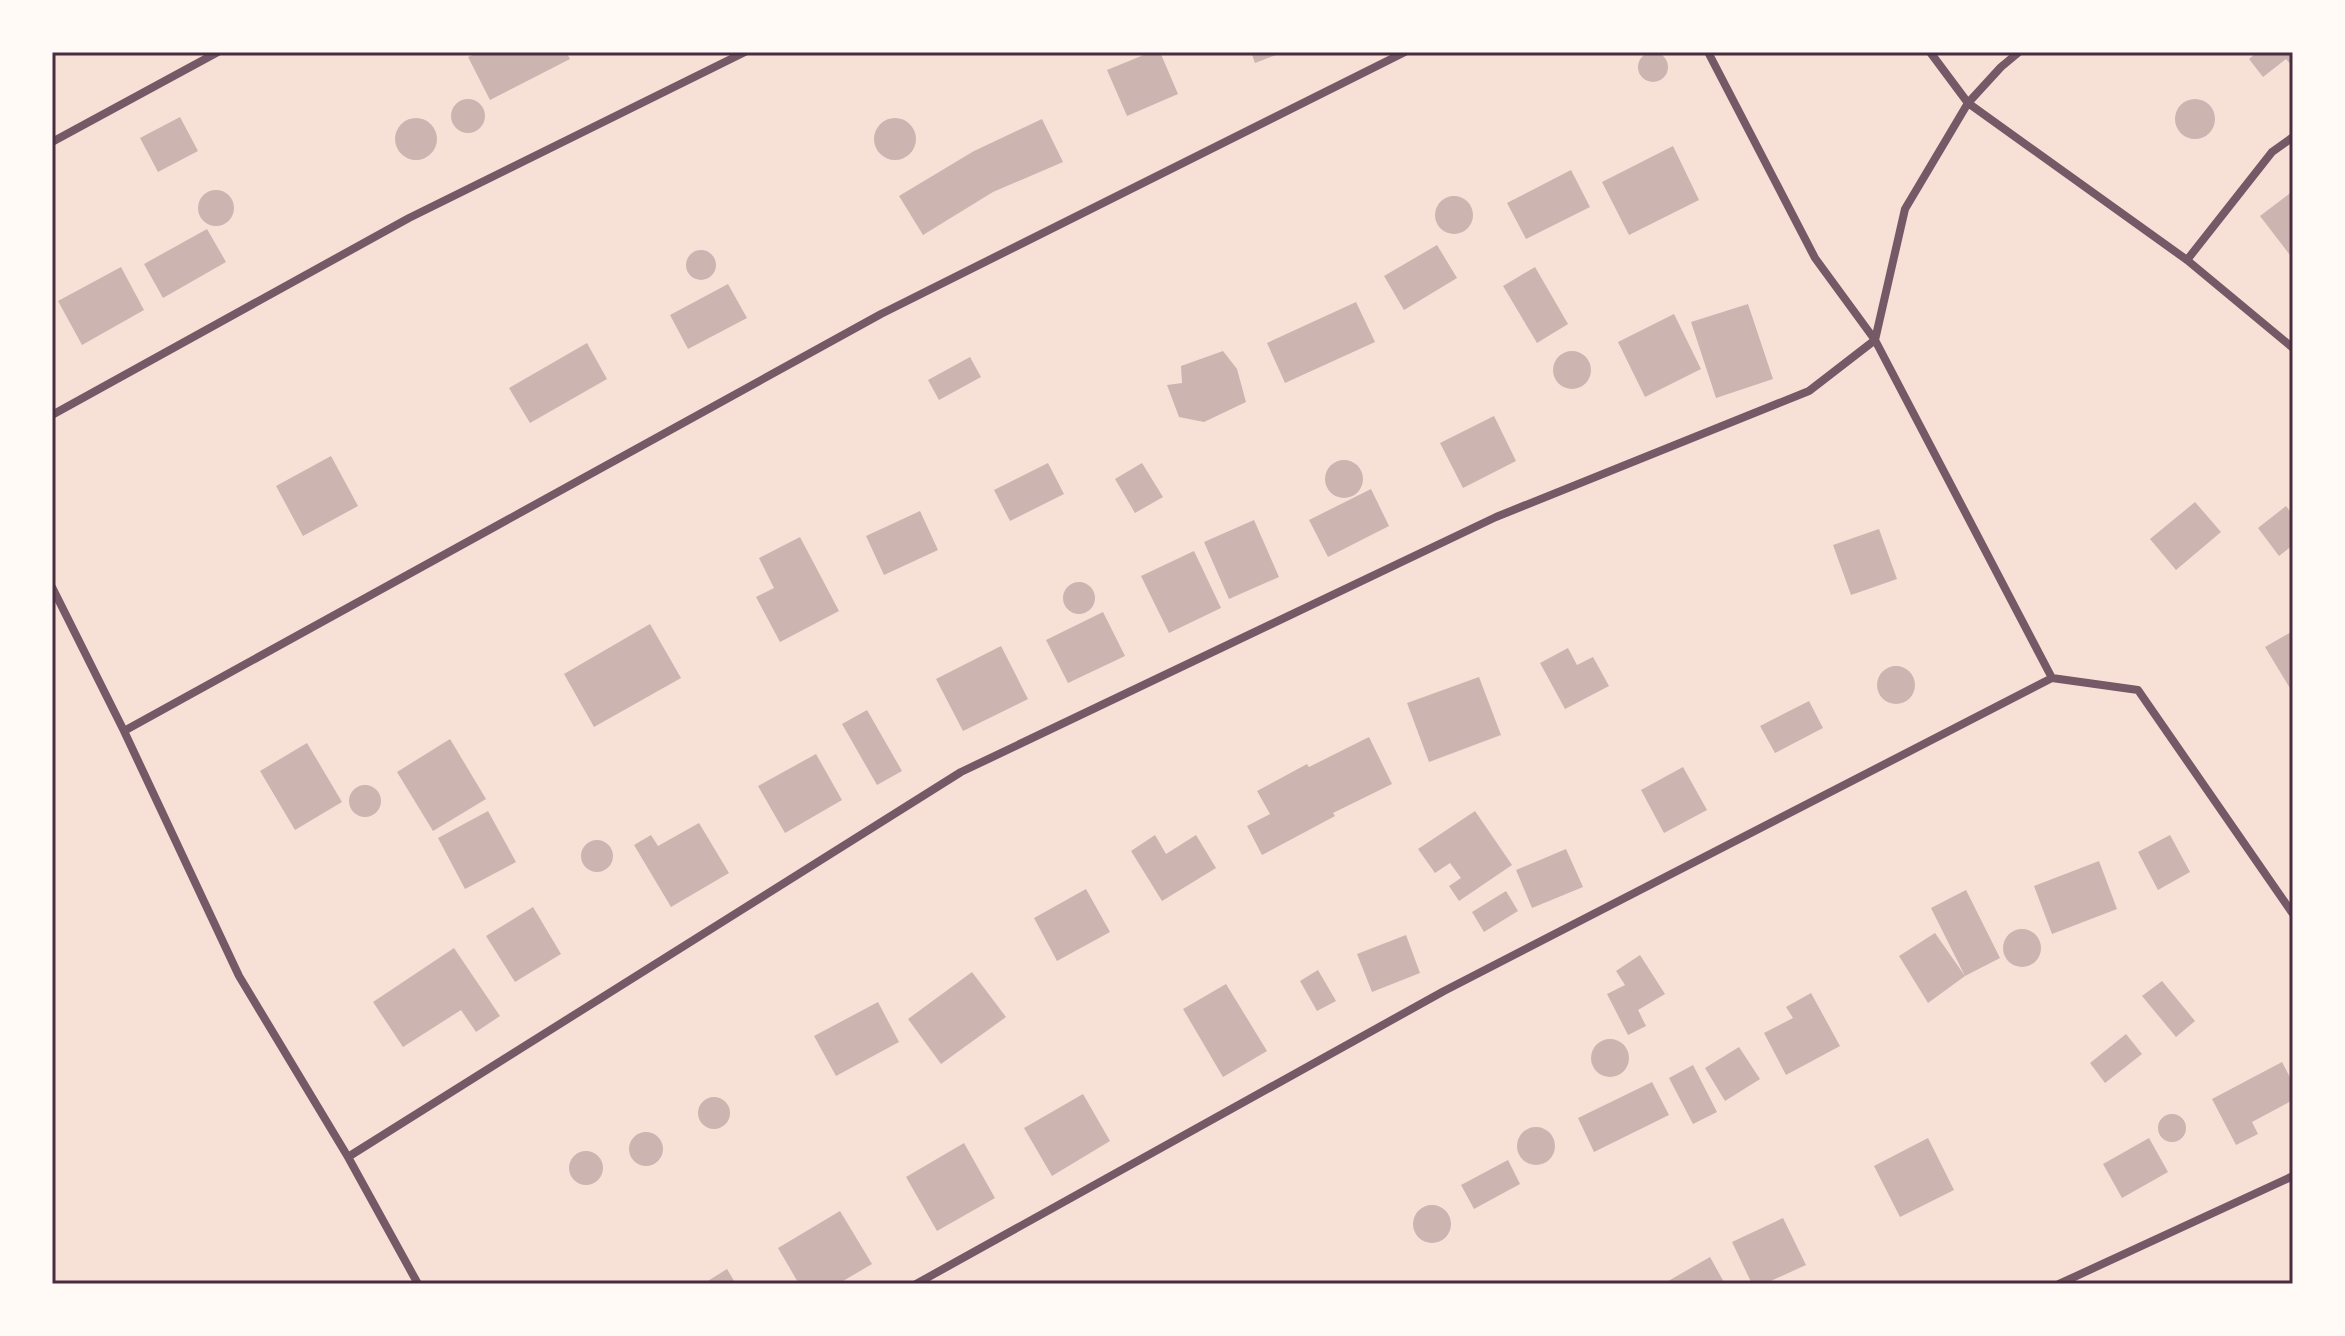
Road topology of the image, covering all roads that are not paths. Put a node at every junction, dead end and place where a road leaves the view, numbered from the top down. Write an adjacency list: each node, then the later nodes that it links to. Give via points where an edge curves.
1 (218, 52): 9 (street)
2 (745, 52): 13 (street, via 409,218)
3 (1405, 52): 16 (street, via 881,314)
4 (1708, 52): 11 (street, via 1815,258)
5 (1930, 52): 7 (street)
6 (2019, 52): 7 (street)
7 (1968, 103): 10 (street); 11 (street, via 1905,209)
8 (2293, 137): 10 (street, via 2272,152)
9 (52, 142)
10 (2187, 260): 12 (street)
11 (1875, 340): 15 (street); 18 (street, via 1809,391 1496,517 961,772)
12 (2293, 348)
13 (52, 415)
14 (52, 587): 16 (street)
15 (2052, 678): 17 (street, via 2138,690); 21 (street, via 1444,991)
16 (124, 731): 18 (street, via 239,976)
17 (2293, 914)
18 (348, 1157): 20 (street)
19 (2293, 1176): 22 (street)
20 (418, 1284)
21 (916, 1284)
22 (2059, 1284)

